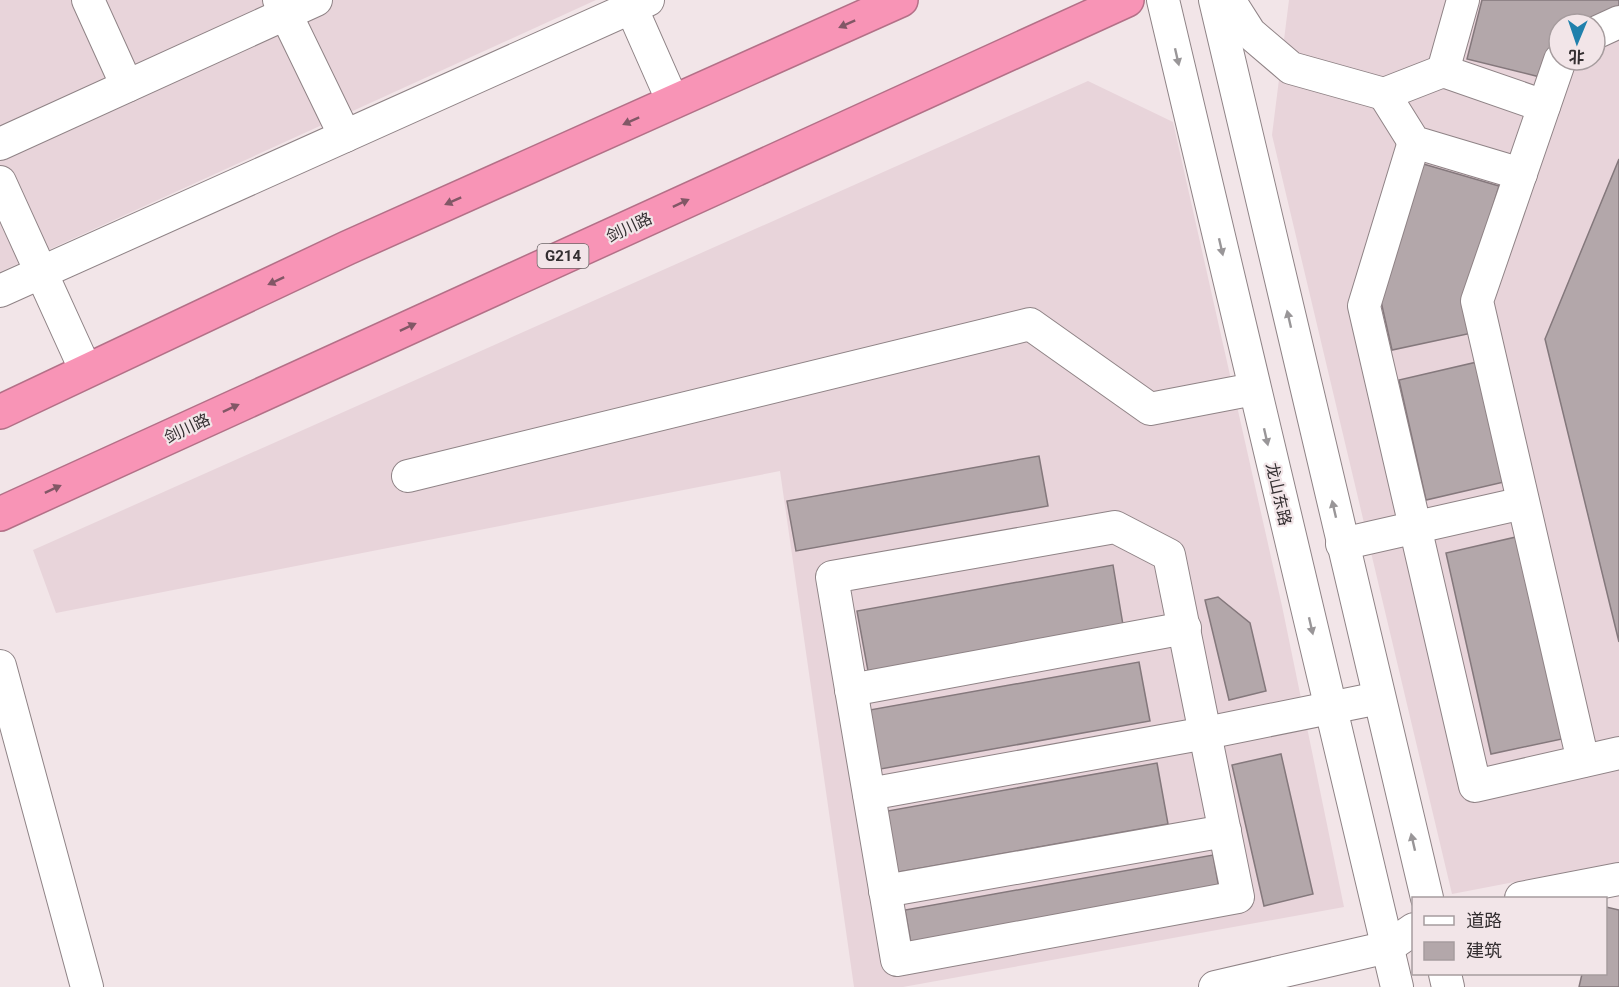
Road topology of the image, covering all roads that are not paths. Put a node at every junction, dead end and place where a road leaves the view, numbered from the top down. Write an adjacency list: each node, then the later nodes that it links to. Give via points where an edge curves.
1 (88, 0): 13 (street)
2 (316, 0): 10 (street)
3 (901, 0): 15 (highway, one-way to 15)
4 (1127, 0): 31 (highway, 剑川路 / G214, one-way to 4)
5 (1163, 0): 18 (street, 龙山东路, one-way to 18)
6 (1215, 0): 16 (street)
7 (1229, 0): 14 (street, via 1250,33 1291,68)
8 (1464, 0): 11 (street)
9 (636, 2): 15 (street); 19 (street)
10 (282, 7): 13 (street); 19 (street)
11 (1443, 71): 14 (street); 17 (street)
12 (1556, 72): 17 (street)
13 (127, 86): 21 (street)
14 (1384, 94): 20 (street)
15 (673, 102): 26 (highway, one-way to 26)
16 (1239, 105): 18 (street); 33 (street, one-way to 16)
17 (1544, 106): 22 (street)
18 (1191, 117): 27 (street, 龙山东路, one-way to 27)
19 (345, 136): 24 (street)
20 (1414, 142): 22 (street); 32 (street, via 1364,306)
21 (0, 144)
22 (1521, 174): 30 (street, via 1477,301)
23 (0, 182): 24 (street)
24 (41, 272): 25 (street); 26 (street)
25 (0, 291)
26 (86, 371): 28 (highway)
27 (1254, 389): 29 (street, via 1150,409 1030,324); 38 (street, 龙山东路, one-way to 38)
28 (0, 412)
29 (408, 476)
30 (1523, 502): 32 (street); 41 (street)
31 (0, 514)
32 (1415, 527): 33 (street); 41 (street, via 1475,786)
33 (1342, 544): 37 (street)
34 (1185, 628): 36 (street); 36 (street, via 1169,555 1115,527 832,577); 39 (street)
35 (0, 666): 50 (street)
36 (851, 690): 42 (street)
37 (1379, 698): 38 (street); 46 (street, one-way to 37)
38 (1330, 708): 39 (street); 49 (street, 龙山东路)
39 (1206, 733): 42 (street); 43 (street)
40 (1619, 753): 41 (street)
41 (1583, 761)
42 (869, 794): 45 (street)
43 (1225, 831): 45 (street); 45 (street, via 1238,897 897,960)
44 (1619, 879): 47 (street)
45 (885, 891)
46 (1427, 897)
47 (1526, 897)
48 (1412, 930): 49 (street)
49 (1388, 947): 51 (street); 52 (street, 龙山东路)
50 (87, 987)
51 (1215, 987)
52 (1397, 987)

